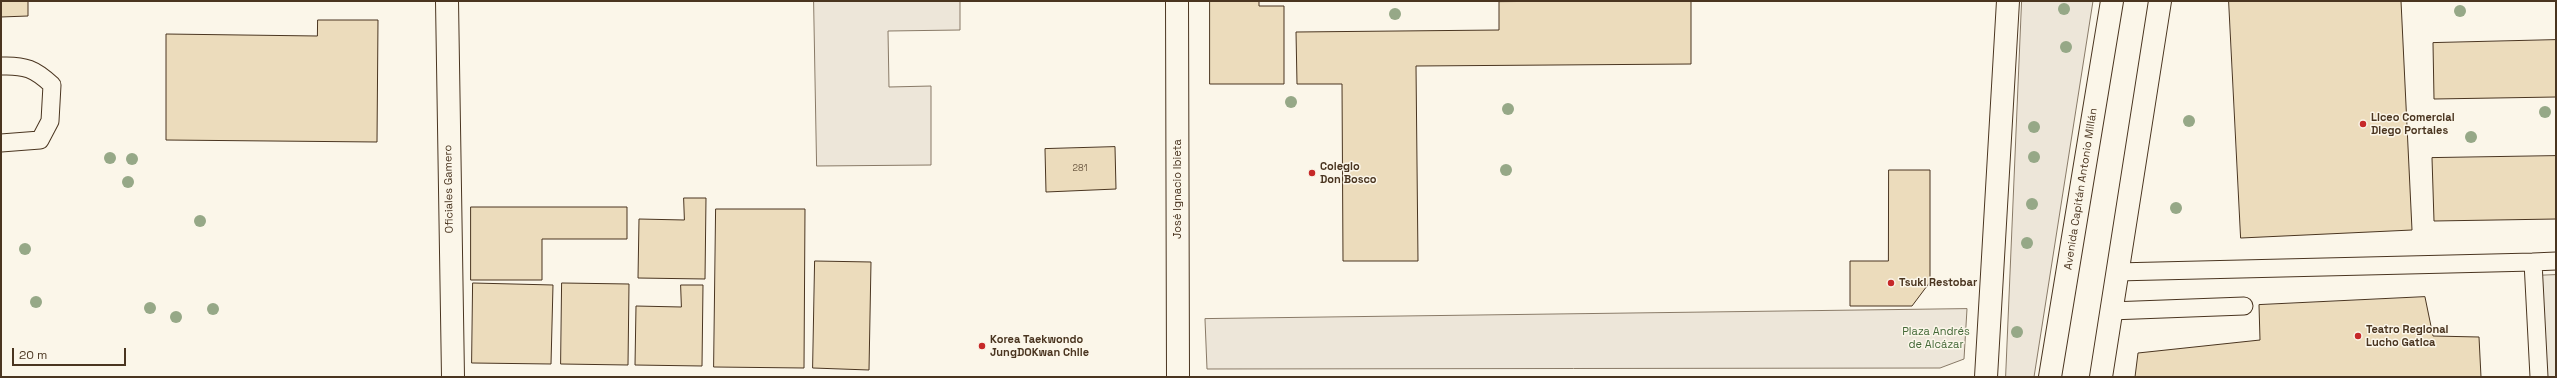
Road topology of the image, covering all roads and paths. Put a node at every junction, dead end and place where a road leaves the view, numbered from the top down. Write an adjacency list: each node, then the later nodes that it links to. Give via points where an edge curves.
1 (447, 1): 13 (street, Oficiales Gamero)
2 (1177, 1): 14 (street, José Ignacio Ibieta)
3 (2008, 1): 15 (street)
4 (2112, 1): 16 (street, Avenida Capitán Antonio Millán)
5 (2160, 1): 10 (street)
6 (1, 66): 7 (lane, via 19,66 38,72 52,85 50,121 40,140)
7 (1, 143)
8 (2556, 261): 9 (lane)
9 (2533, 262): 10 (lane); 18 (lane)
10 (2116, 272): 12 (street)
11 (2244, 306): 12 (lane)
12 (2110, 311): 17 (street)
13 (453, 377)
14 (1178, 377)
15 (1986, 377)
16 (2050, 377)
17 (2101, 377)
18 (2539, 377)

